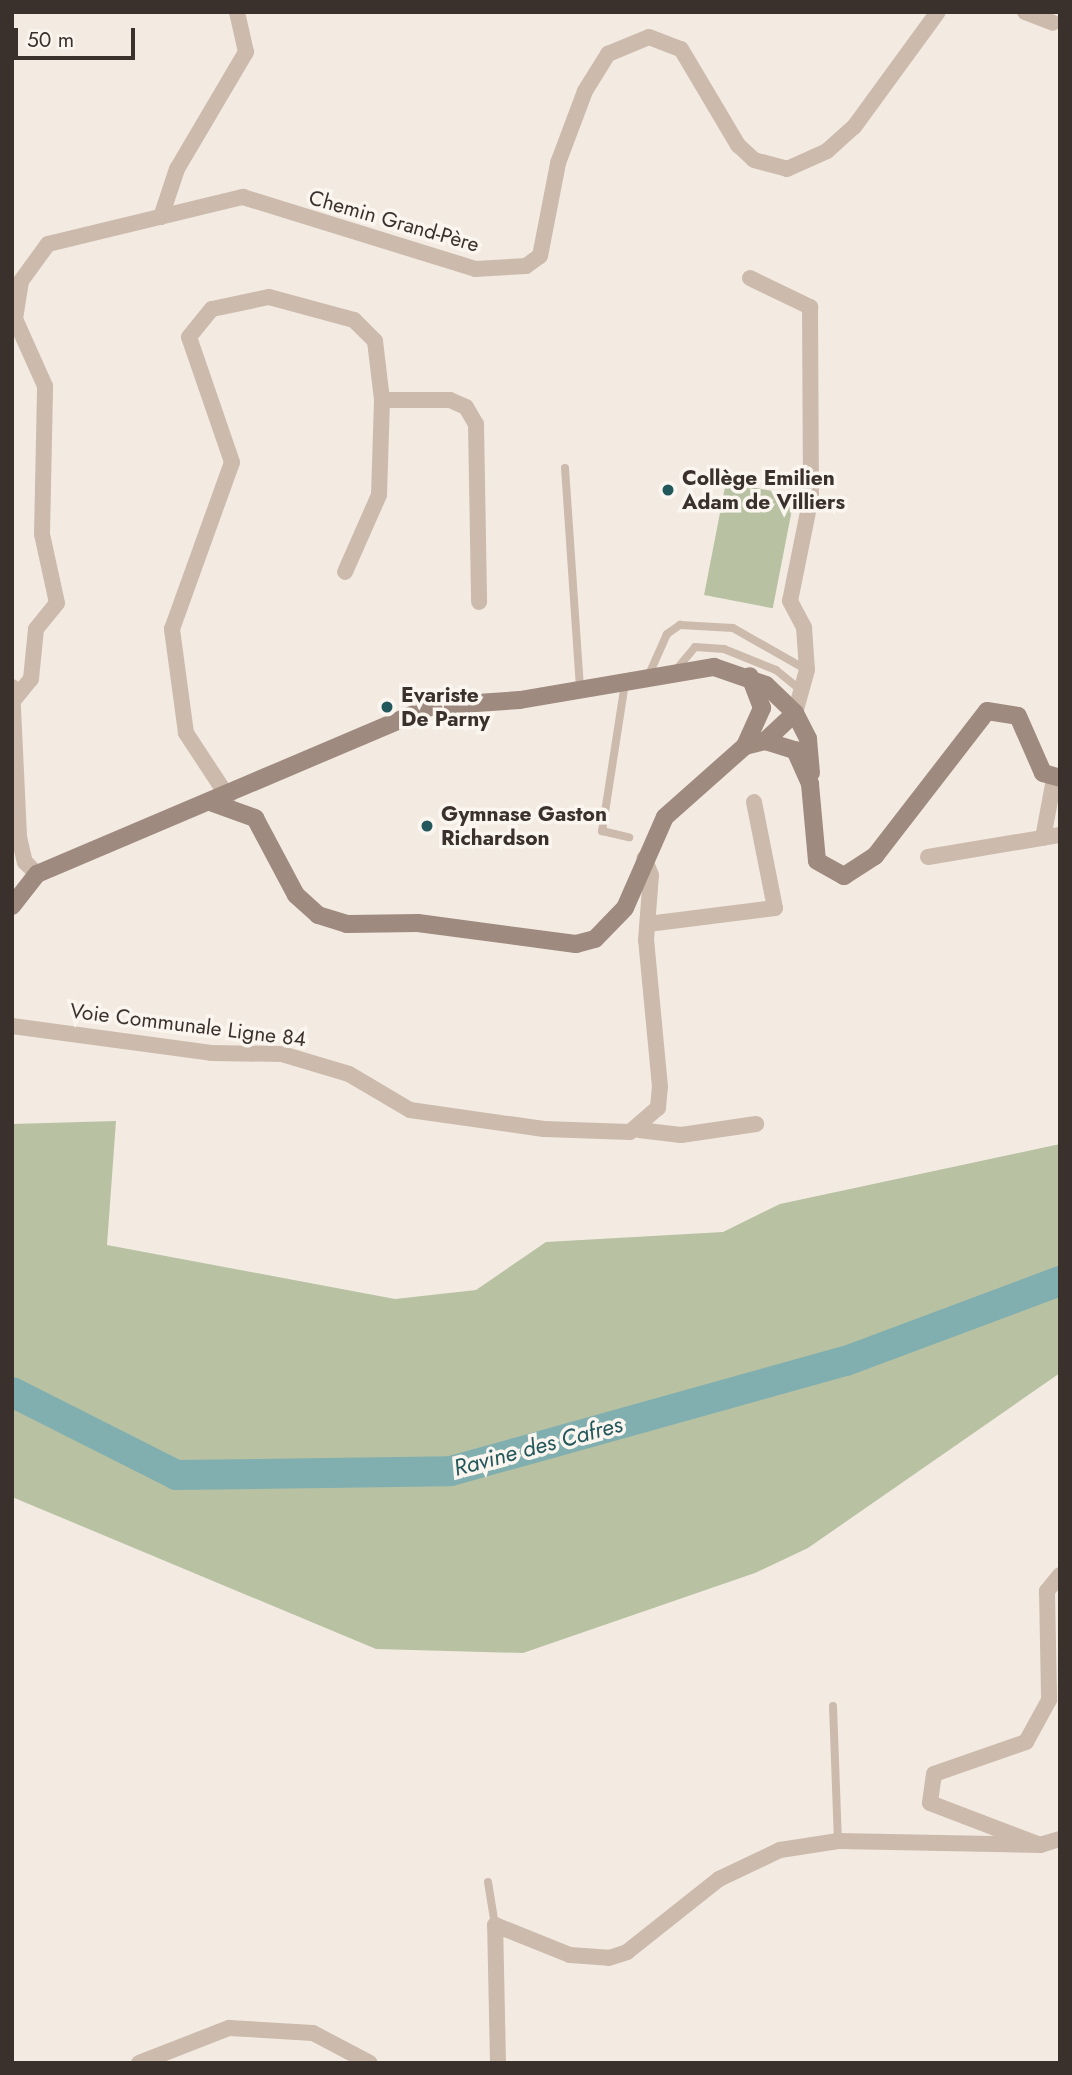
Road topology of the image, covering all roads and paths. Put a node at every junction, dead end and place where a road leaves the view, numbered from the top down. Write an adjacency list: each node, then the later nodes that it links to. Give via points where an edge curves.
1 (237, 12): 5 (street, via 247,52 177,169)
2 (938, 12): 5 (street, Chemin Grand-Père, via 854,127 827,151 787,169 754,160 738,145 681,49 649,37 608,54 585,91 558,163 540,256 526,266 475,269 243,198)
3 (1025, 12): 4 (street)
4 (1054, 21)
5 (161, 217): 19 (street, Chemin Grand-Père, via 48,244 21,281 15,319 45,386 42,534 57,603 36,629 31,680)
6 (750, 278): 11 (street, via 810,307 811,497 790,601 804,627)
7 (382, 401): 9 (street, via 379,495); 10 (street, via 450,400 466,407 476,424); 26 (street, via 375,341 354,320 269,297 212,309 189,337 232,462 172,629 186,733)
8 (565, 468): 17 (lane)
9 (345, 572)
10 (479, 602)
11 (807, 670): 14 (lane, via 733,628 680,625 667,634); 18 (street)
12 (672, 674): 13 (main road, via 714,667); 14 (main road); 18 (lane, via 695,647 724,649 776,670)
13 (750, 676): 20 (main road); 22 (main road, via 762,708)
14 (647, 679): 15 (main road)
15 (625, 683): 17 (main road); 30 (lane, via 602,831)
16 (12, 687): 19 (street)
17 (580, 690): 24 (main road, via 432,706 393,718)
18 (805, 693): 20 (street)
19 (13, 701): 34 (street, via 19,837 25,862)
20 (795, 713): 21 (main road); 25 (main road, via 808,739)
21 (765, 741): 22 (main road); 25 (main road, via 795,750)
22 (745, 746): 33 (main road, via 681,798)
23 (1057, 778): 25 (main road, via 1042,773 1018,716 987,711 875,856 844,876 817,860); 31 (street)
24 (270, 780): 26 (main road); 28 (main road, via 256,801)
25 (810, 784)
26 (221, 800): 28 (main road); 34 (main road)
27 (754, 802): 36 (street, via 775,908)
28 (255, 818): 33 (main road, via 296,895 334,914 377,927 418,923 576,944 595,939 625,908)
29 (1060, 835): 31 (street)
30 (629, 837)
31 (1043, 838): 32 (street)
32 (928, 857)
33 (644, 858): 36 (street, via 651,875)
34 (37, 874): 35 (main road)
35 (12, 906)
36 (648, 924): 39 (street, via 660,1087 658,1108)
37 (12, 1026): 39 (street, Voie Communale Ligne 84, via 316,1061 410,1110 460,1120 584,1133)
38 (756, 1124): 39 (street, Voie Communale Ligne 84, via 681,1135)
39 (639, 1130)
40 (1060, 1575): 44 (street, via 1047,1591 1049,1700 1026,1742 934,1774 930,1803)
41 (833, 1706): 43 (lane)
42 (1060, 1839): 44 (street)
43 (838, 1841): 44 (street); 46 (street, via 780,1850 719,1878 627,1952 609,1958 569,1955)
44 (1040, 1845)
45 (488, 1882): 46 (lane)
46 (495, 1925): 49 (street)
47 (139, 2063): 48 (street, via 229,2028 283,2028 337,2042)
48 (370, 2063)
49 (498, 2063)

